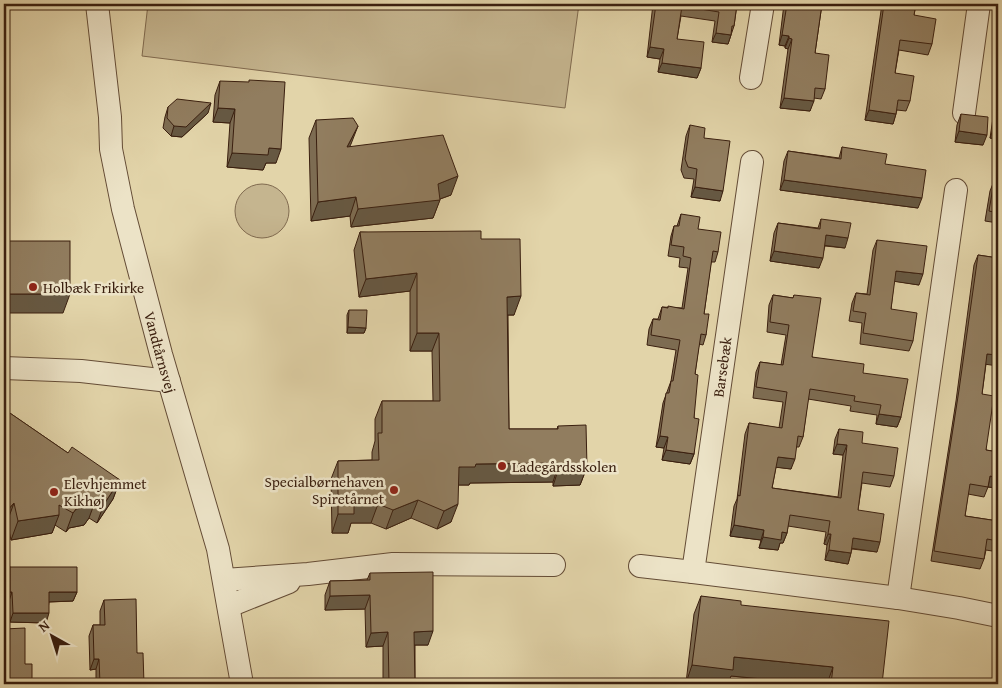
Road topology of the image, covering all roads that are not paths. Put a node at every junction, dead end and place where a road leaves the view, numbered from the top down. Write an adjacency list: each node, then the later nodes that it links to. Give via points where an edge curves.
1 (98, 4): 8 (street, Vandtårnsvej, via 111,149 123,209)
2 (763, 4): 4 (street)
3 (979, 4): 5 (street)
4 (751, 78)
5 (964, 113)
6 (752, 162): 14 (street, Barsebæk)
7 (956, 190): 17 (street)
8 (161, 354): 10 (street); 11 (street, Vandtårnsvej)
9 (4, 368): 10 (street)
10 (109, 373): 11 (street)
11 (170, 381): 16 (street, Vandtårnsvej)
12 (554, 565): 15 (street, via 393,564)
13 (640, 566): 14 (street)
14 (693, 572): 17 (street)
15 (308, 574): 16 (street); 18 (street)
16 (224, 580): 18 (street, Vandtårnsvej)
17 (898, 598): 19 (street)
18 (229, 606): 20 (street, Vandtårnsvej)
19 (998, 616)
20 (242, 684)

